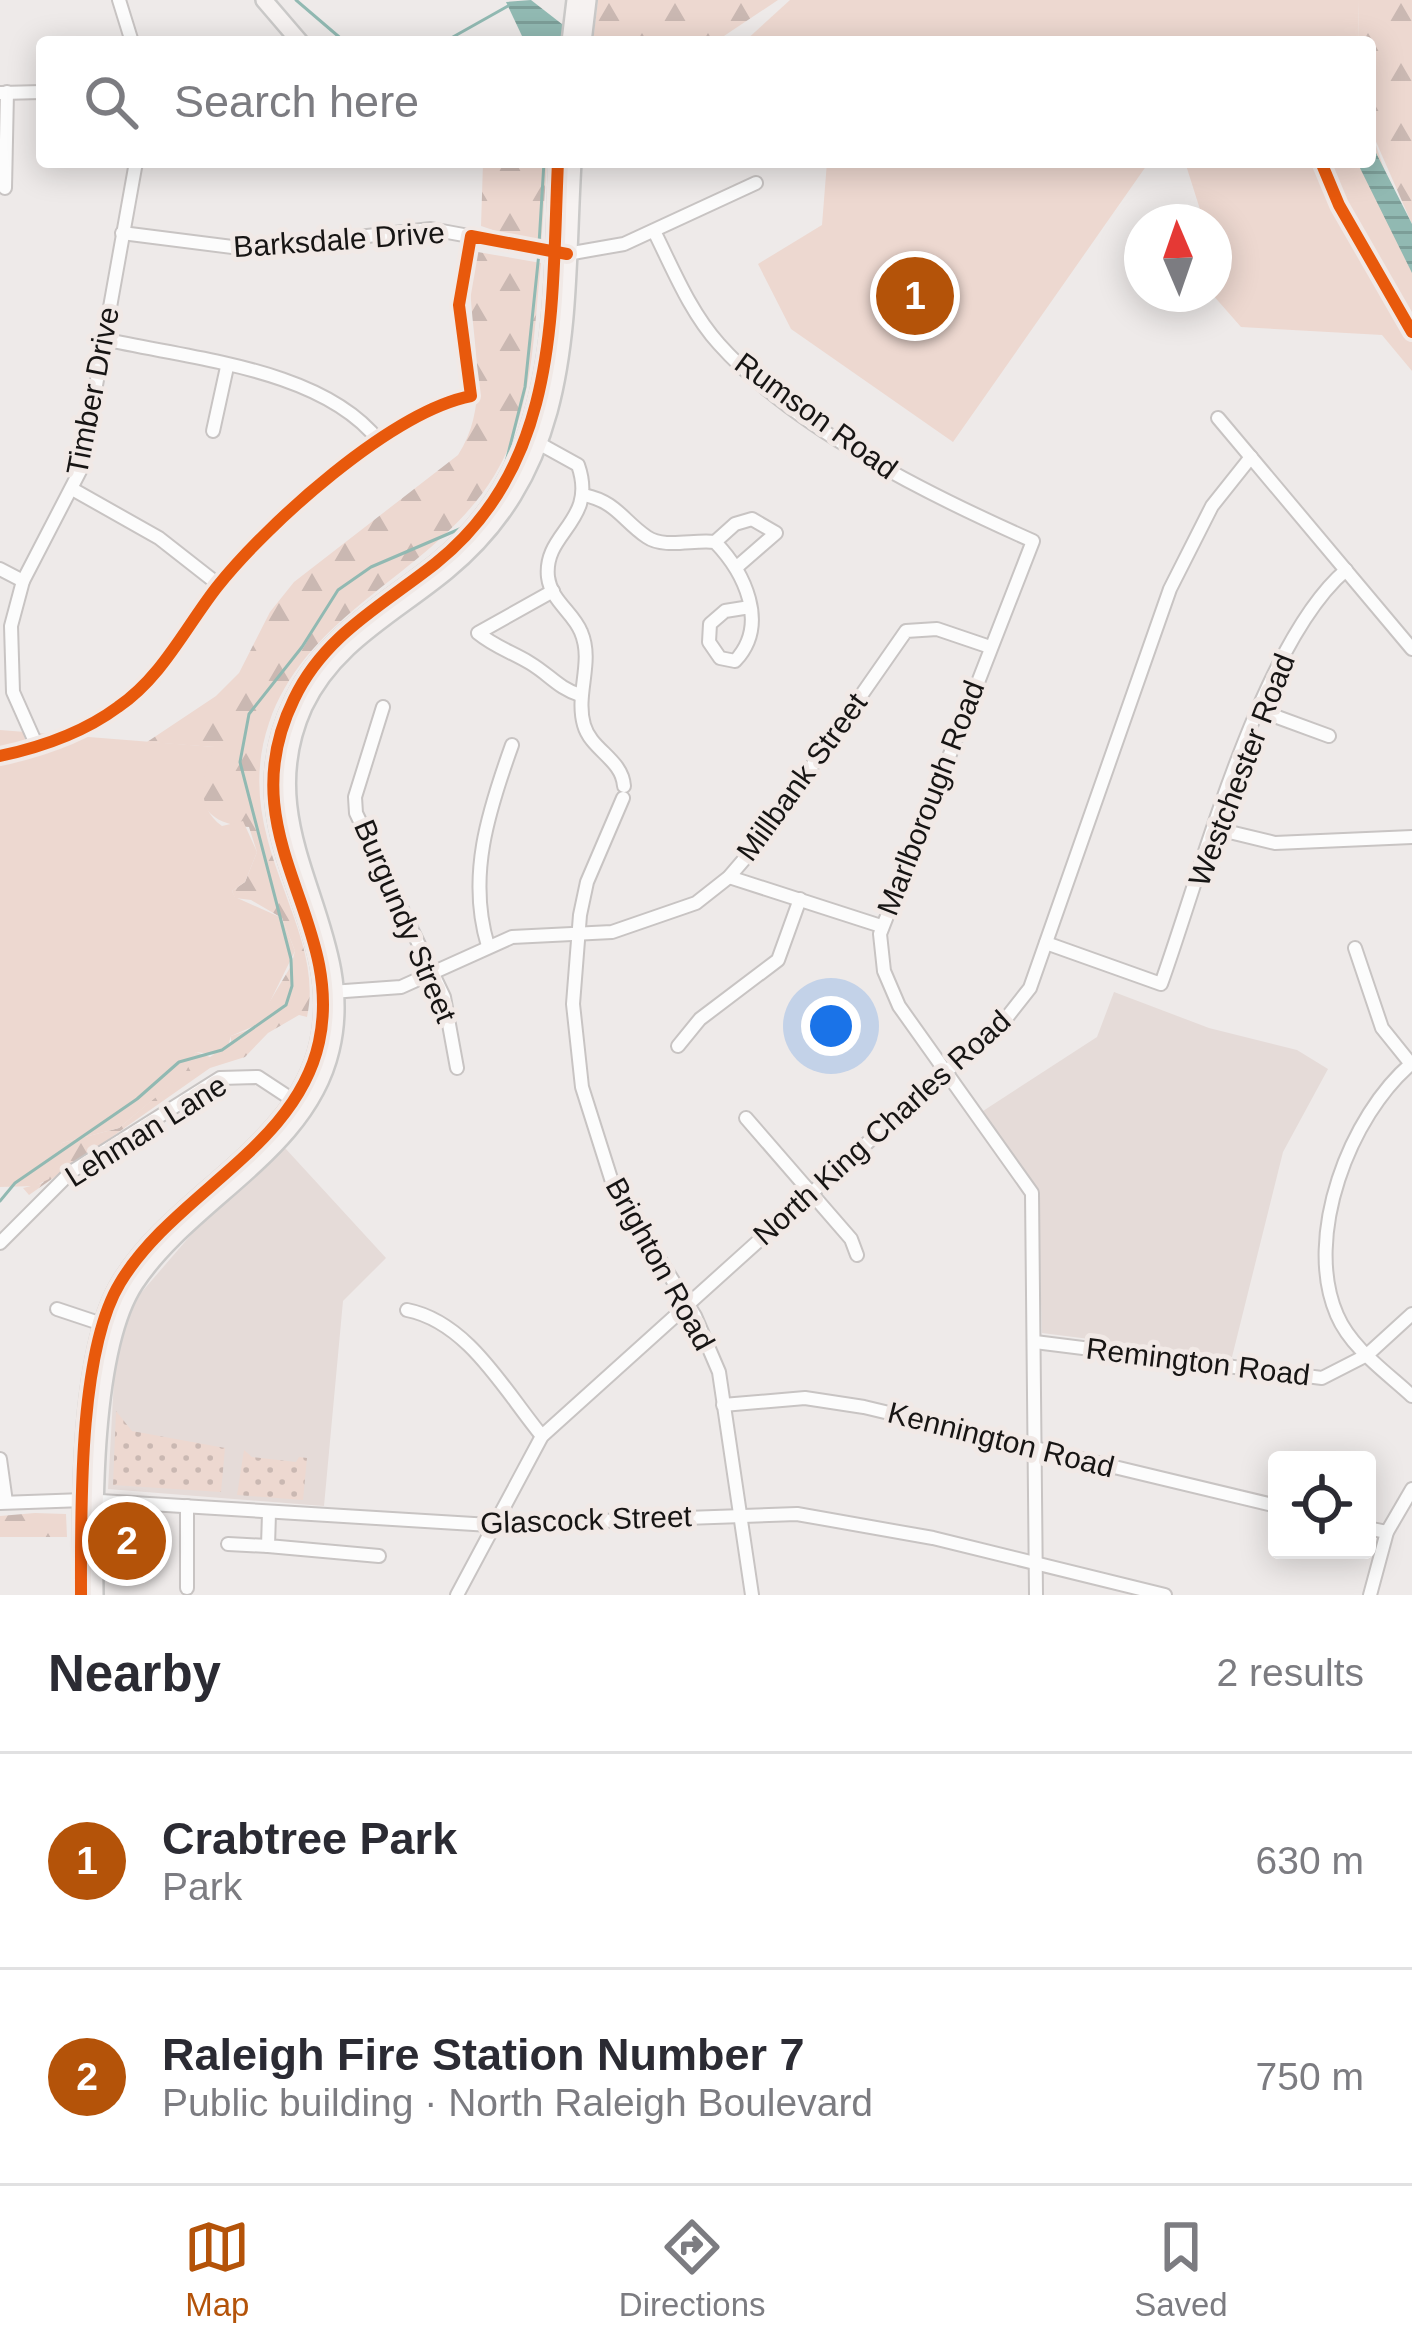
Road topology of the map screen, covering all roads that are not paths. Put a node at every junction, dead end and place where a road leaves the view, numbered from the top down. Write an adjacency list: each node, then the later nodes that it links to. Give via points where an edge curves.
1 (119, 0): 5 (street)
2 (264, 0): 6 (main road)
3 (588, 0): 4 (main road)
4 (578, 10)
5 (130, 36)
6 (295, 36)
7 (36, 92): 8 (street)
8 (3, 93): 13 (street)
9 (135, 168): 15 (street, Timber Drive)
10 (558, 168): 17 (main road)
11 (571, 168): 17 (main road)
12 (756, 183): 14 (street, Barksdale Drive)
13 (5, 188)
14 (655, 231): 17 (street, Barksdale Drive); 27 (street, Rumson Road, via 699,318 743,368 918,490)
15 (122, 233): 16 (street, Barksdale Drive, via 248,249 409,230); 18 (street, Timber Drive)
16 (471, 236): 17 (street, Barksdale Drive); 23 (street, via 459,305 471,397 413,416)
17 (560, 254): 22 (main road, via 561,370)
18 (104, 340): 19 (street); 25 (street, Timber Drive)
19 (227, 368): 21 (street); 23 (street, via 325,394)
20 (1218, 418): 24 (street)
21 (213, 431)
22 (534, 440): 26 (street, via 578,465); 56 (main road, via 508,503 477,543 340,654 296,730 287,770 290,835 325,935)
23 (379, 441): 33 (street, via 248,550)
24 (1251, 457): 31 (street); 52 (street, North King Charles Road, via 1212,506 1170,589)
25 (74, 490): 32 (street, Timber Drive); 33 (street, via 159,538)
26 (584, 495): 28 (street, via 619,507 663,544); 34 (street, via 549,562)
27 (1033, 541): 36 (street, Marlborough Road)
28 (715, 542): 29 (street); 29 (street, via 752,519 776,533)
29 (738, 566): 35 (street)
30 (0, 569): 32 (street)
31 (1346, 570): 37 (street); 41 (street, Westchester Road, via 1307,613)
32 (23, 581): 38 (street, Timber Drive)
33 (219, 585): 44 (street, via 154,676 76,733)
34 (553, 591): 39 (street, via 581,631); 39 (street, via 478,633)
35 (750, 608): 35 (street, via 745,651 736,661 720,658 709,642 710,624 725,611)
36 (990, 647): 48 (street, Millbank Street, via 937,629 906,631); 50 (street, Marlborough Road)
37 (1412, 649)
38 (5, 670): 44 (street, Timber Drive)
39 (580, 695): 51 (street, Brighton Road, via 584,730 623,775 623,792 587,882)
40 (383, 707): 55 (street, Burgundy Street, via 356,814)
41 (1258, 710): 42 (street); 46 (street, Westchester Road)
42 (1329, 736)
43 (512, 745): 53 (street, via 477,880)
44 (37, 746): 45 (street)
45 (0, 756)
46 (1217, 829): 47 (street, via 1275,843); 52 (street, Westchester Road, via 1161,984)
47 (1412, 837)
48 (729, 877): 49 (street); 51 (street, Millbank Street, via 662,919)
49 (800, 899): 50 (street); 57 (street, via 778,960 700,1019)
50 (881, 926): 60 (street, Marlborough Road, via 888,986)
51 (578, 932): 53 (street, Millbank Street); 66 (street, Brighton Road, via 575,1031 592,1130 613,1185)
52 (1046, 943): 60 (street, North King Charles Road, via 1030,988 1008,1016)
53 (488, 946): 55 (street, Millbank Street)
54 (1355, 948): 58 (street, via 1382,1028)
55 (433, 975): 56 (street, Millbank Street, via 401,987); 59 (street, Burgundy Street, via 452,1018)
56 (330, 992): 61 (main road, via 329,1059)
57 (678, 1046)
58 (1412, 1064): 72 (street, via 1360,1128 1331,1219 1332,1302)
59 (457, 1068)
60 (945, 1071): 63 (street, North King Charles Road); 71 (street, Marlborough Road, via 1032,1193)
61 (299, 1104): 64 (street, Lehman Lane, via 257,1077 220,1078 71,1172); 70 (main road, via 152,1261)
62 (746, 1118): 63 (street)
63 (813, 1192): 65 (street); 66 (street, North King Charles Road)
64 (0, 1243)
65 (857, 1255)
66 (687, 1304): 74 (street, Brighton Road, via 708,1340); 75 (street, North King Charles Road)
67 (57, 1309): 70 (street)
68 (406, 1310): 75 (street, via 436,1316 461,1337)
69 (1412, 1314): 72 (street, Remington Road)
70 (108, 1326): 79 (main road)
71 (1035, 1342): 72 (street, Remington Road, via 1293,1378 1322,1378); 76 (street, Marlborough Road)
72 (1367, 1355): 73 (street)
73 (1412, 1396)
74 (722, 1405): 76 (street, Kennington Road, via 806,1398); 84 (street, Brighton Road)
75 (542, 1436): 85 (street, North King Charles Road)
76 (1035, 1448): 81 (street, Kennington Road); 91 (street, Marlborough Road)
77 (0, 1460): 80 (street)
78 (1412, 1490): 87 (street)
79 (90, 1500): 80 (street, Glascock Street); 82 (street, Glascock Street); 93 (main road); 94 (main road)
80 (3, 1503)
81 (1268, 1504)
82 (187, 1506): 83 (street, Glascock Street); 92 (street)
83 (269, 1513): 85 (street, Glascock Street); 89 (street)
84 (738, 1515): 85 (street, Glascock Street); 91 (street, Glascock Street, via 857,1522); 96 (street, Brighton Road)
85 (490, 1525): 95 (street, North King Charles Road)
86 (1376, 1530): 87 (street)
87 (1387, 1532): 99 (street)
88 (228, 1544): 89 (street)
89 (268, 1546): 90 (street)
90 (379, 1556)
91 (1035, 1564): 97 (street, Marlborough Road); 98 (street, Glascock Street)
92 (187, 1588)
93 (81, 1595)
94 (94, 1595)
95 (457, 1595)
96 (752, 1595)
97 (1036, 1595)
98 (1165, 1595)
99 (1370, 1595)

